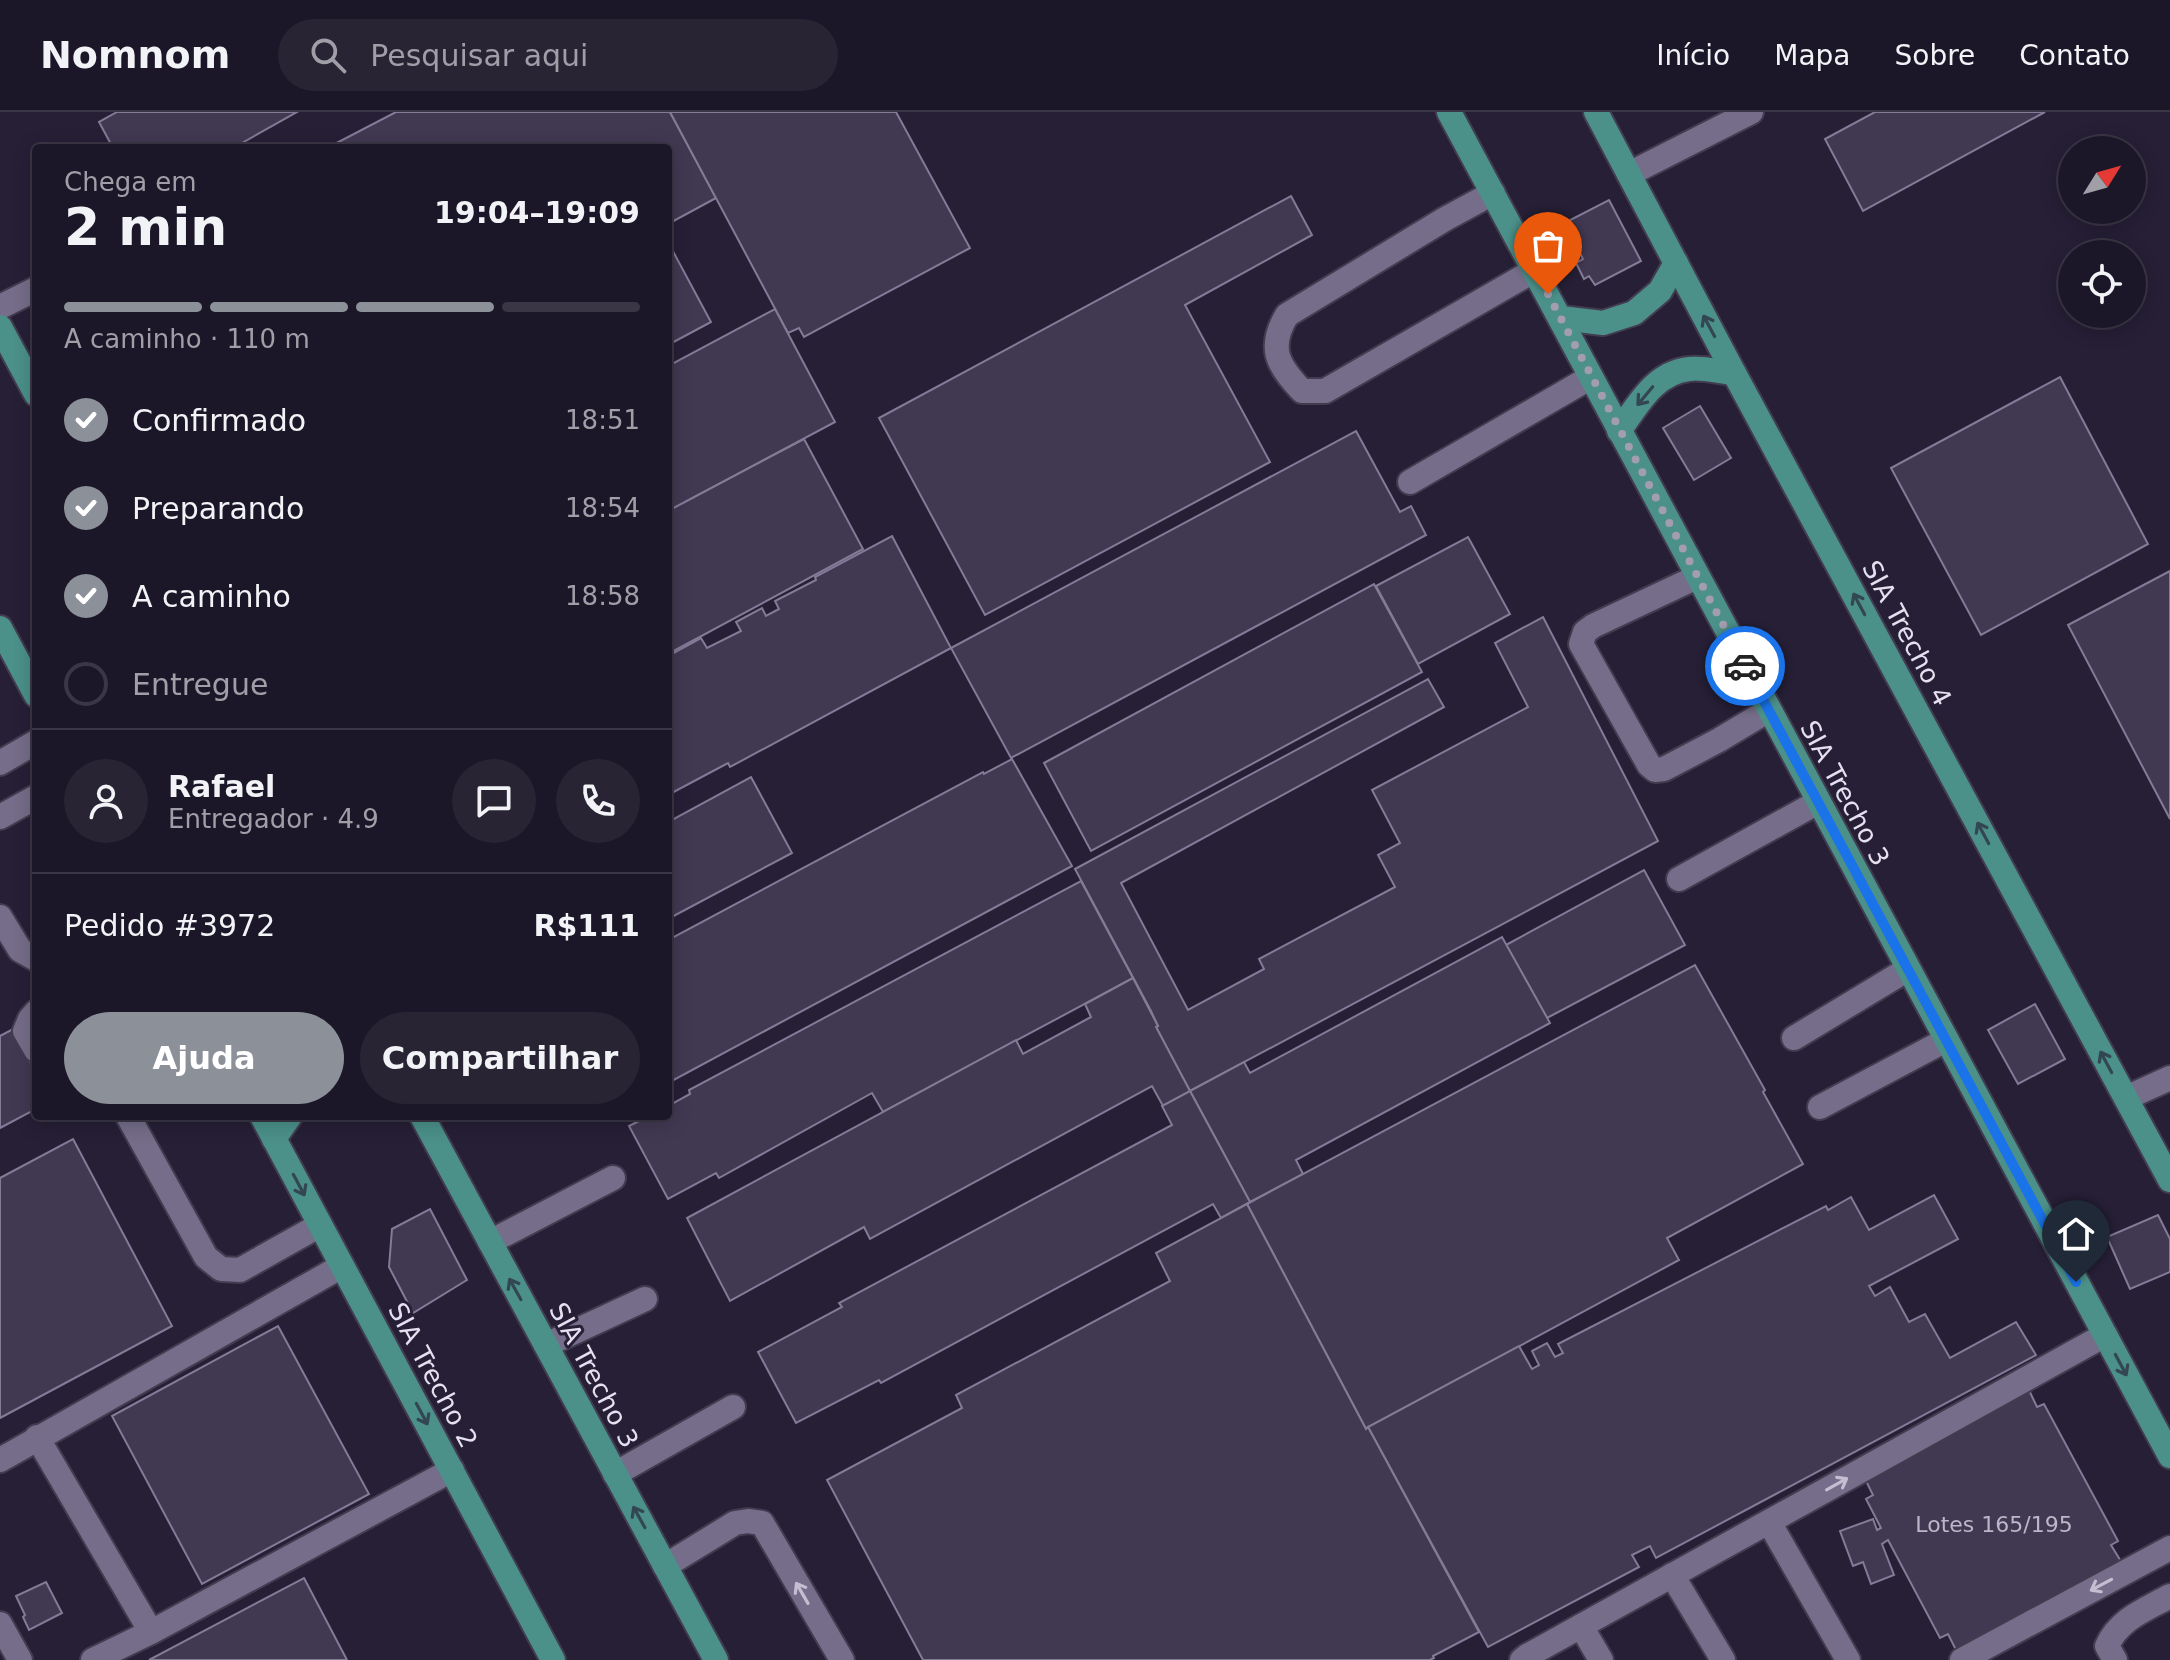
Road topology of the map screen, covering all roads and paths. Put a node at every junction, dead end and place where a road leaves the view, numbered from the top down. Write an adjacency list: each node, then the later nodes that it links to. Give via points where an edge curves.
1 (1449, 112): 5 (main road, SIA Trecho 3)
2 (1596, 112): 4 (main road, SIA Trecho 4)
3 (1751, 112): 4 (lane)
4 (1629, 174): 6 (main road, SIA Trecho 4)
5 (1493, 193): 7 (main road, SIA Trecho 3); 7 (lane, via 1287,315 1278,329 1276,350 1284,372 1302,391 1325,391)
6 (1676, 263): 10 (main road, via 1660,291 1634,313 1603,323); 12 (main road, SIA Trecho 4, one-way to 6)
7 (1535, 270): 10 (main road, SIA Trecho 3)
8 (32, 291): 9 (lane)
9 (0, 307)
10 (1561, 318): 13 (main road, SIA Trecho 3)
11 (0, 327): 14 (main road)
12 (1734, 373): 15 (main road, one-way to 15, via 1691,368 1667,374 1646,392); 35 (main road, SIA Trecho 4, one-way to 12)
13 (1591, 377): 15 (main road, SIA Trecho 3); 16 (lane)
14 (32, 387)
15 (1619, 431): 17 (main road, SIA Trecho 3)
16 (1410, 482)
17 (1697, 577): 20 (main road, SIA Trecho 3); 20 (lane, via 1593,626 1581,644 1655,770)
18 (1, 630): 19 (main road)
19 (32, 688)
20 (1769, 710): 24 (main road, SIA Trecho 3)
21 (32, 744): 22 (lane)
22 (0, 763)
23 (32, 799): 25 (lane)
24 (1818, 802): 26 (lane); 29 (main road, SIA Trecho 3)
25 (0, 817)
26 (1679, 879)
27 (0, 917): 28 (lane, via 20,950)
28 (32, 957)
29 (1908, 969): 31 (lane); 32 (main road, SIA Trecho 3)
30 (32, 1017): 33 (lane, via 25,1031)
31 (1794, 1038)
32 (1946, 1040): 36 (lane); 48 (main road, SIA Trecho 3)
33 (32, 1043)
34 (2170, 1078): 35 (lane)
35 (2126, 1098): 43 (main road, SIA Trecho 4)
36 (1820, 1107)
37 (130, 1120): 44 (lane, via 206,1257 221,1269 240,1270)
38 (264, 1120): 41 (main road, SIA Trecho 2)
39 (287, 1120): 41 (main road)
40 (424, 1120): 45 (main road, SIA Trecho 3)
41 (274, 1139): 44 (main road, SIA Trecho 2, one-way to 44)
42 (613, 1178): 45 (lane)
43 (2170, 1180)
44 (320, 1225): 46 (main road, SIA Trecho 2)
45 (490, 1242): 49 (main road, SIA Trecho 3, one-way to 45)
46 (342, 1266): 51 (lane); 54 (main road, SIA Trecho 2, one-way to 54)
47 (645, 1299): 49 (lane)
48 (2105, 1335): 52 (main road, SIA Trecho 3, one-way to 52); 56 (lane, one-way to 48)
49 (546, 1345): 55 (main road, SIA Trecho 3)
50 (733, 1407): 55 (lane)
51 (37, 1437): 53 (lane); 63 (lane)
52 (2170, 1456)
53 (0, 1460)
54 (452, 1470): 63 (lane); 66 (main road, SIA Trecho 2)
55 (615, 1474): 58 (main road, SIA Trecho 3, one-way to 55)
56 (1769, 1522): 59 (lane); 72 (lane)
57 (2170, 1548): 73 (lane, one-way to 73)
58 (665, 1566): 67 (main road, SIA Trecho 3); 68 (lane, one-way to 58, via 762,1523 735,1523)
59 (1672, 1575): 62 (lane); 71 (lane)
60 (2170, 1596): 74 (lane, via 2112,1633 2107,1646)
61 (0, 1624): 64 (lane)
62 (1581, 1626): 69 (lane); 70 (lane)
63 (151, 1632): 65 (lane)
64 (20, 1660)
65 (93, 1660)
66 (553, 1660)
67 (716, 1660)
68 (842, 1660)
69 (1522, 1660)
70 (1601, 1660)
71 (1723, 1660)
72 (1848, 1660)
73 (1962, 1660)
74 (2115, 1660)

